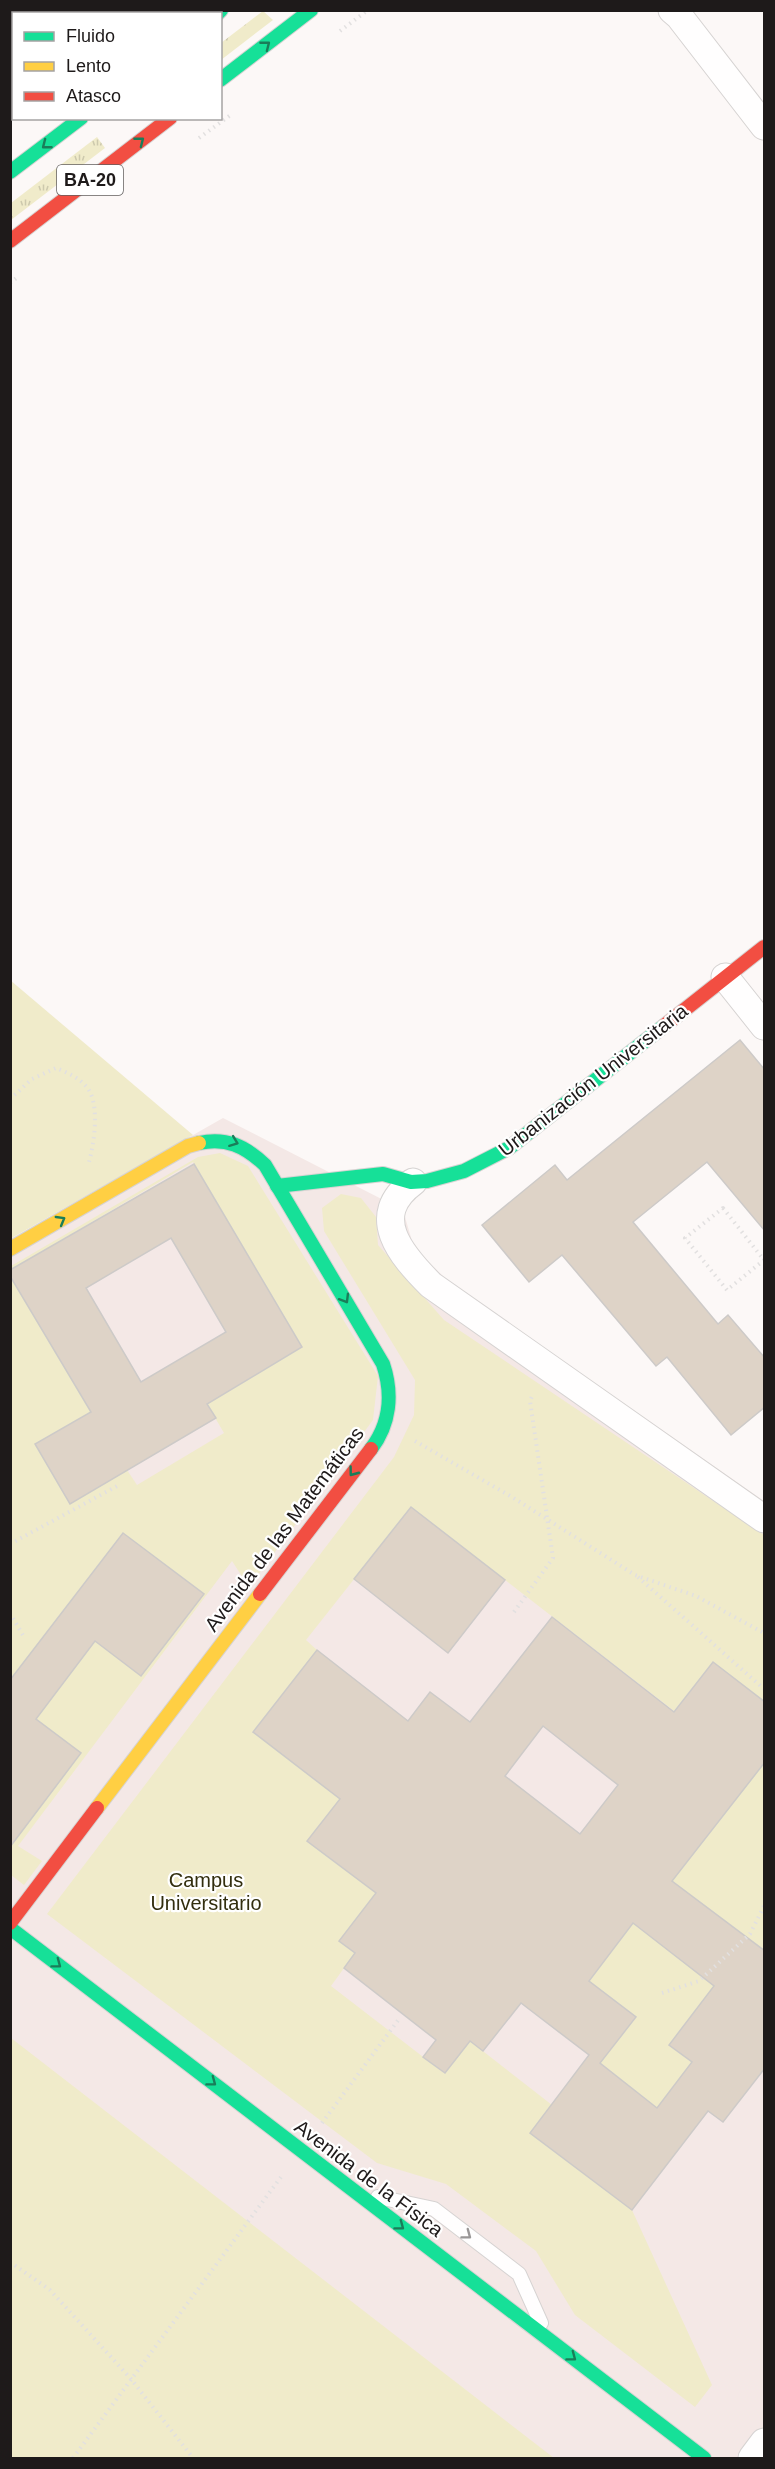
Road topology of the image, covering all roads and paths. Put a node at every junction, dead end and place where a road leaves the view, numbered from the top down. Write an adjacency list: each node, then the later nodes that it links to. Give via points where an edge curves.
1 (311, 10): 3 (main road, one-way to 1)
2 (676, 12): 6 (street)
3 (222, 78)
4 (78, 120): 7 (main road, BA-20, one-way to 7)
5 (167, 120): 8 (main road, BA-20, one-way to 5)
6 (765, 126)
7 (10, 172)
8 (10, 241)
9 (765, 947): 10 (main road, Urbanización Universitaria)
10 (725, 976): 11 (street); 14 (main road, Urbanización Universitaria, via 509,1148 463,1171)
11 (765, 1026)
12 (10, 1099): 13 (path, via 32,1079 56,1068 76,1077 90,1092 95,1126)
13 (86, 1171)
14 (413, 1182): 15 (main road, Urbanización Universitaria, via 383,1174); 18 (street, via 402,1191 390,1218 399,1248 439,1291)
15 (278, 1186): 16 (main road, Avenida de las Matemáticas, one-way to 15, via 188,1146 205,1140 237,1142 252,1152); 19 (main road, Avenida de las Matemáticas, one-way to 19, via 383,1364 390,1392)
16 (10, 1249)
17 (764, 1260): 17 (path, via 727,1290 685,1238 723,1208)
18 (544, 1364): 21 (street); 22 (path, via 530,1401)
19 (386, 1424): 22 (path); 31 (main road, Avenida de las Matemáticas, one-way to 31)
20 (119, 1485): 23 (path)
21 (765, 1519)
22 (550, 1521): 24 (path); 25 (path, via 553,1558)
23 (10, 1544)
24 (636, 1575): 27 (path, via 696,1596); 29 (path)
25 (514, 1612)
26 (10, 1613): 28 (path)
27 (765, 1633)
28 (24, 1637)
29 (765, 1689)
30 (765, 1906): 33 (path, via 750,1934 699,1981)
31 (10, 1923)
32 (10, 1928): 35 (main road, Avenida de la Física, one-way to 35)
33 (662, 1993)
34 (399, 2019): 35 (path)
35 (301, 2151): 36 (main road, Avenida de la Física); 39 (path)
36 (356, 2193): 38 (main road, Avenida de la Física, one-way to 38); 38 (lane, one-way to 38, via 434,2210 519,2274)
37 (10, 2262): 39 (path, via 50,2290)
38 (549, 2340): 43 (main road, Avenida de la Física, one-way to 43)
39 (131, 2379): 41 (path); 42 (path)
40 (765, 2442): 44 (street)
41 (72, 2458)
42 (193, 2458)
43 (704, 2458)
44 (752, 2458)

